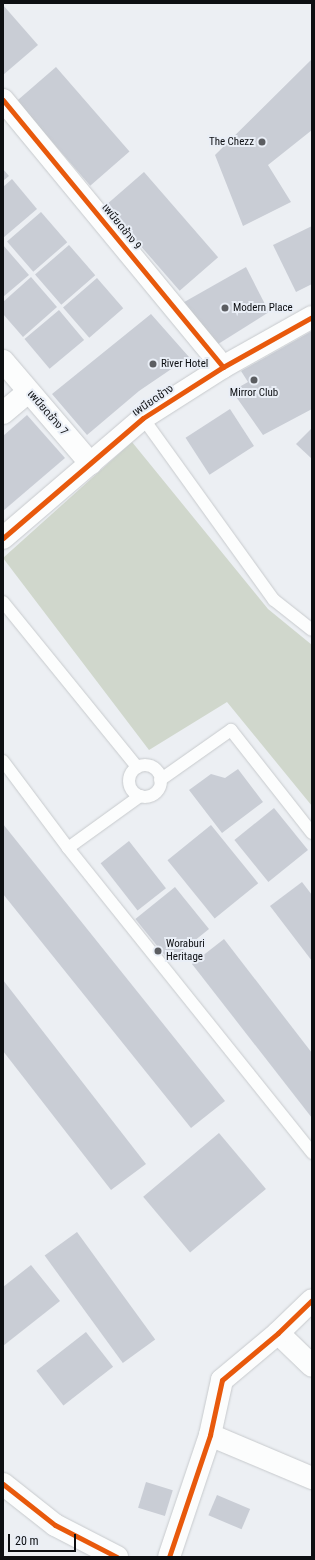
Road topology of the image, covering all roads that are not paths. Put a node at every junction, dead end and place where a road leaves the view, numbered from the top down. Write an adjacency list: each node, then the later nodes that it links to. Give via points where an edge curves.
1 (7, 114): 4 (street, เพนียดช้าง 9)
2 (312, 317): 4 (street, เพนียดช้าง)
3 (3, 361): 5 (street, เพนียดช้าง 7)
4 (223, 367): 7 (street, เพนียดช้าง)
5 (28, 392): 6 (street); 8 (street, เพนียดช้าง 7)
6 (3, 413)
7 (143, 418): 8 (street, เพนียดช้าง); 11 (lane, via 274,600)
8 (91, 464): 9 (street, เพนียดช้าง)
9 (3, 538)
10 (3, 602): 13 (lane)
11 (312, 630)
12 (3, 761): 17 (lane)
13 (137, 767): 14 (lane, via 152,767); 15 (lane, via 130,774 129,785)
14 (160, 780): 15 (lane, via 154,793); 16 (lane, via 231,730)
15 (140, 796): 17 (lane)
16 (312, 833)
17 (68, 848): 18 (lane)
18 (312, 1154)
19 (312, 1300): 20 (street)
20 (278, 1333): 21 (street); 22 (street, via 222,1380)
21 (312, 1366)
22 (210, 1435): 23 (street); 26 (street)
23 (312, 1478)
24 (3, 1484): 25 (street, via 55,1524)
25 (117, 1557)
26 (169, 1557)

